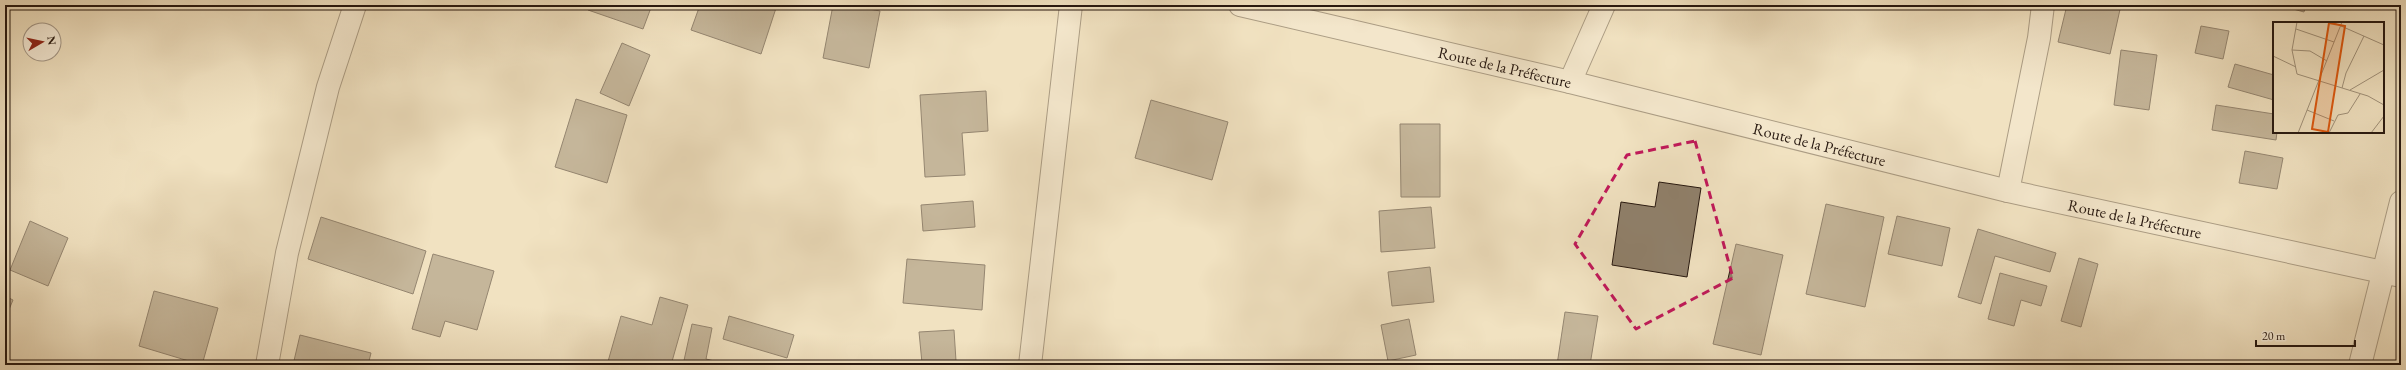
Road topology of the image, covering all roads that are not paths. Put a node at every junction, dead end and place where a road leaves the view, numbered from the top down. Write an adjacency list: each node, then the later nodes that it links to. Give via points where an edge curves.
1 (355, 5): 10 (street, via 328,87 293,230)
2 (1071, 5): 11 (street)
3 (1240, 5): 6 (street, Route de la Préfecture)
4 (1604, 5): 6 (street)
5 (2043, 5): 7 (street, via 2039,38)
6 (1570, 82): 7 (street, Route de la Préfecture)
7 (2008, 191): 9 (street, Route de la Préfecture)
8 (2401, 202): 9 (street)
9 (2393, 274): 12 (street)
10 (267, 365)
11 (1030, 365)
12 (2360, 365)

